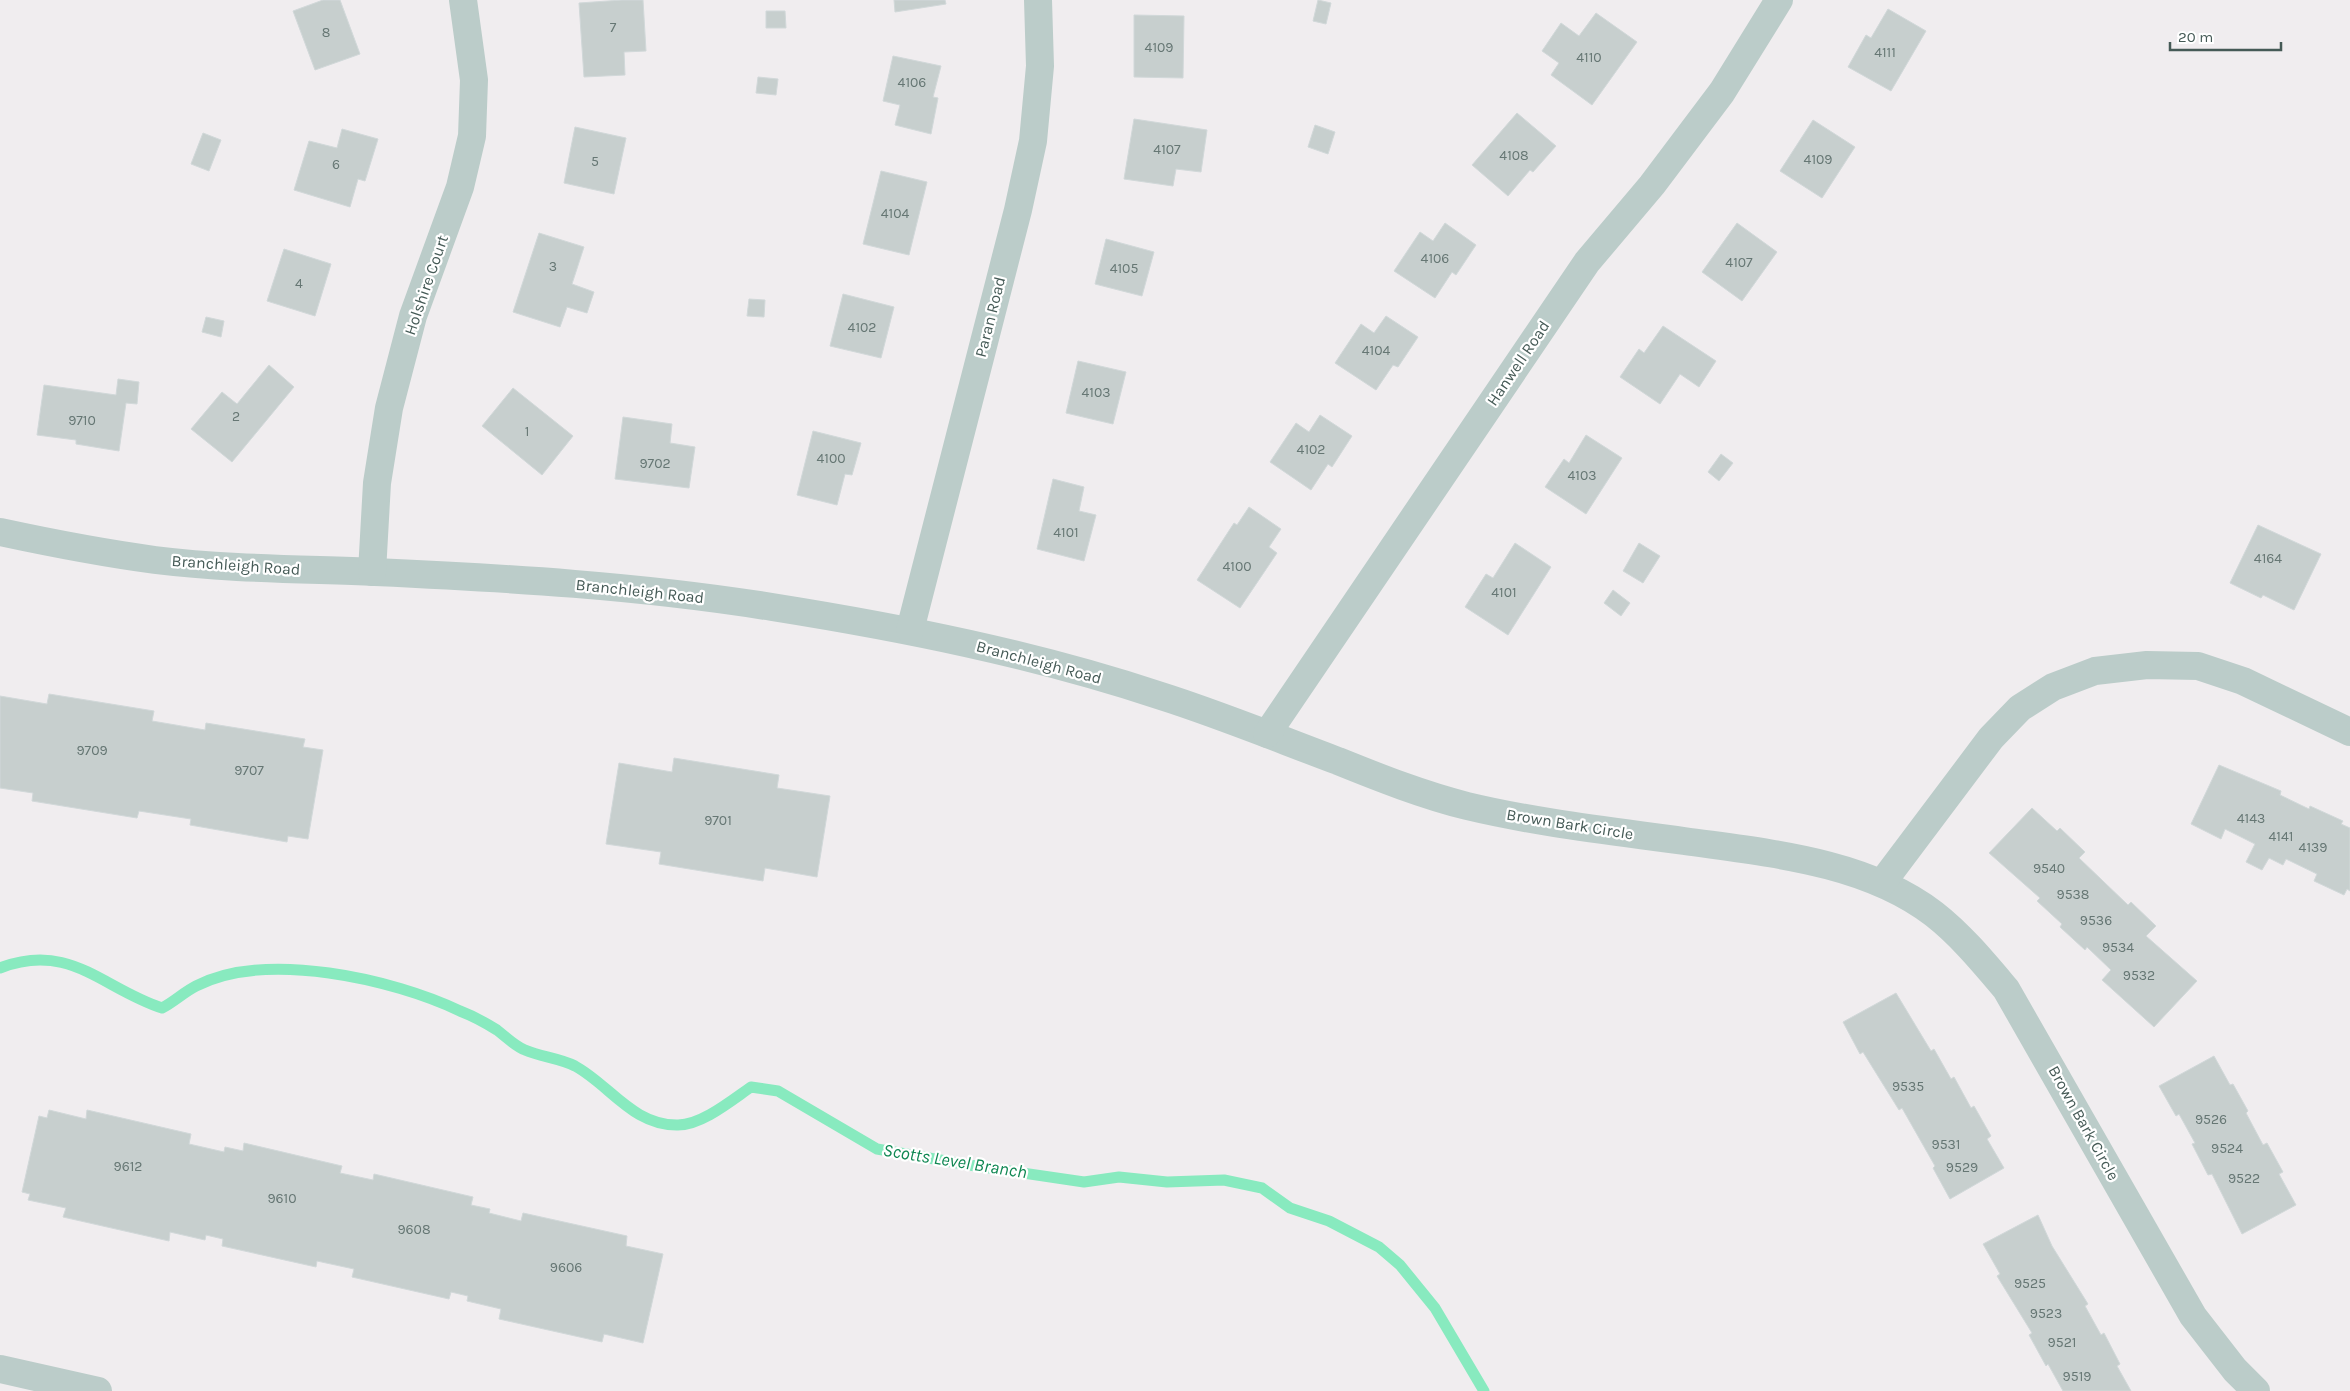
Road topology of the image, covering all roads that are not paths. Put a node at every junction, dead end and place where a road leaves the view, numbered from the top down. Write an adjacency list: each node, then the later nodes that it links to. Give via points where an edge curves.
1 (463, 0): 5 (street, Holshire Court, via 474,80 472,136 460,187 412,316 389,408 377,483)
2 (1038, 0): 6 (street, Paran Road, via 1040,66 1033,141)
3 (1779, 0): 8 (street, Hanwell Road, via 1716,100 1652,186 1587,262)
4 (0, 532): 5 (street, Branchleigh Road, via 57,545 159,560)
5 (372, 572): 6 (street, Branchleigh Road, via 634,588)
6 (910, 630): 8 (street, Branchleigh Road, via 1034,659 1133,688)
7 (2350, 732): 9 (street, via 2243,681 2198,666 2095,671 2052,687 2020,708 1991,738)
8 (1267, 734): 9 (street, Brown Bark Circle, via 1401,786 1463,805 1538,821 1747,850 1823,865)
9 (1882, 883): 12 (street, Brown Bark Circle, via 1932,912 1969,946 2006,989 2193,1316 2235,1370)
10 (0, 1369): 11 (street)
11 (98, 1391)
12 (2256, 1391)

